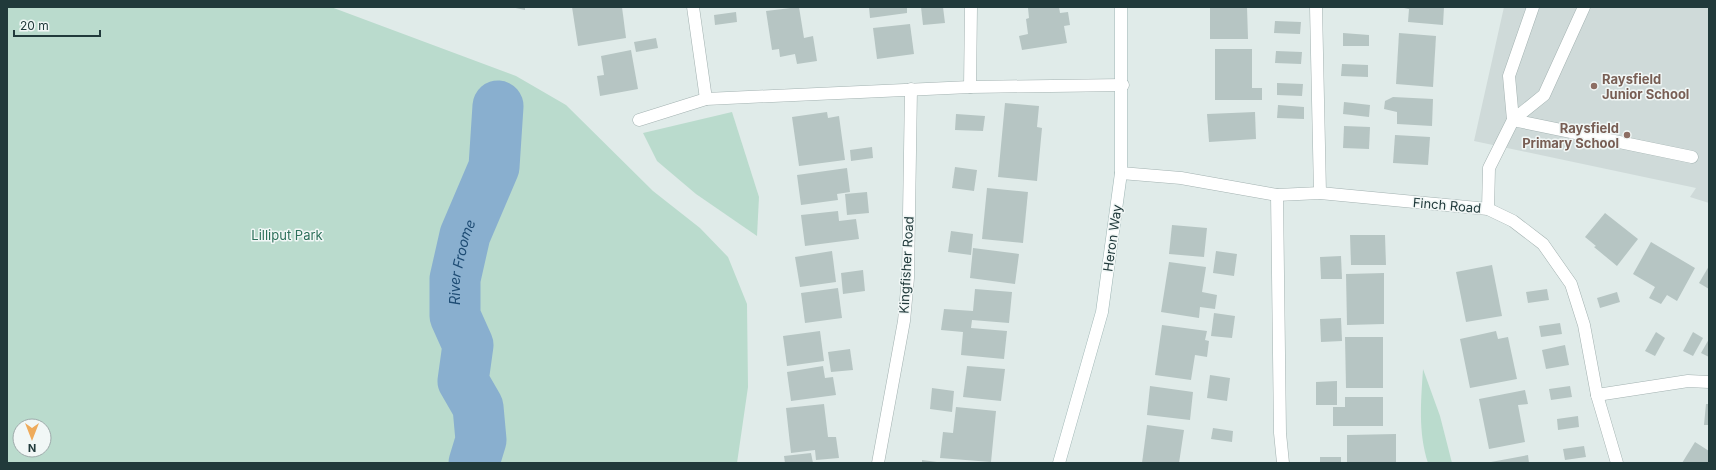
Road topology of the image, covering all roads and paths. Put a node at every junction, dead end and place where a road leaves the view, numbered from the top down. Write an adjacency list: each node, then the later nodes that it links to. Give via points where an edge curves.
1 (693, 7): 10 (street)
2 (970, 7): 8 (street)
3 (1121, 7): 7 (street, Heron Way)
4 (1316, 7): 15 (street)
5 (1533, 7): 12 (street, via 1509,76)
6 (1584, 7): 12 (street, via 1544,95)
7 (1123, 85): 8 (street); 14 (street, Heron Way)
8 (970, 87): 9 (street)
9 (911, 90): 10 (street); 20 (street, Kingfisher Road, via 908,278 904,322)
10 (706, 100): 11 (street)
11 (639, 120)
12 (1513, 120): 13 (street); 17 (street, via 1490,168)
13 (1692, 157)
14 (1122, 173): 16 (street, Finch Road, via 1181,178); 21 (street, Heron Way, via 1102,312)
15 (1320, 193): 16 (street, Finch Road); 17 (street, Finch Road)
16 (1277, 195): 22 (street)
17 (1488, 209): 19 (street, Finch Road, via 1513,221 1543,244 1571,284 1584,325)
18 (1709, 382): 19 (street, via 1688,381)
19 (1597, 396): 23 (street, Finch Road)
20 (878, 463)
21 (1059, 463)
22 (1283, 463)
23 (1617, 463)

